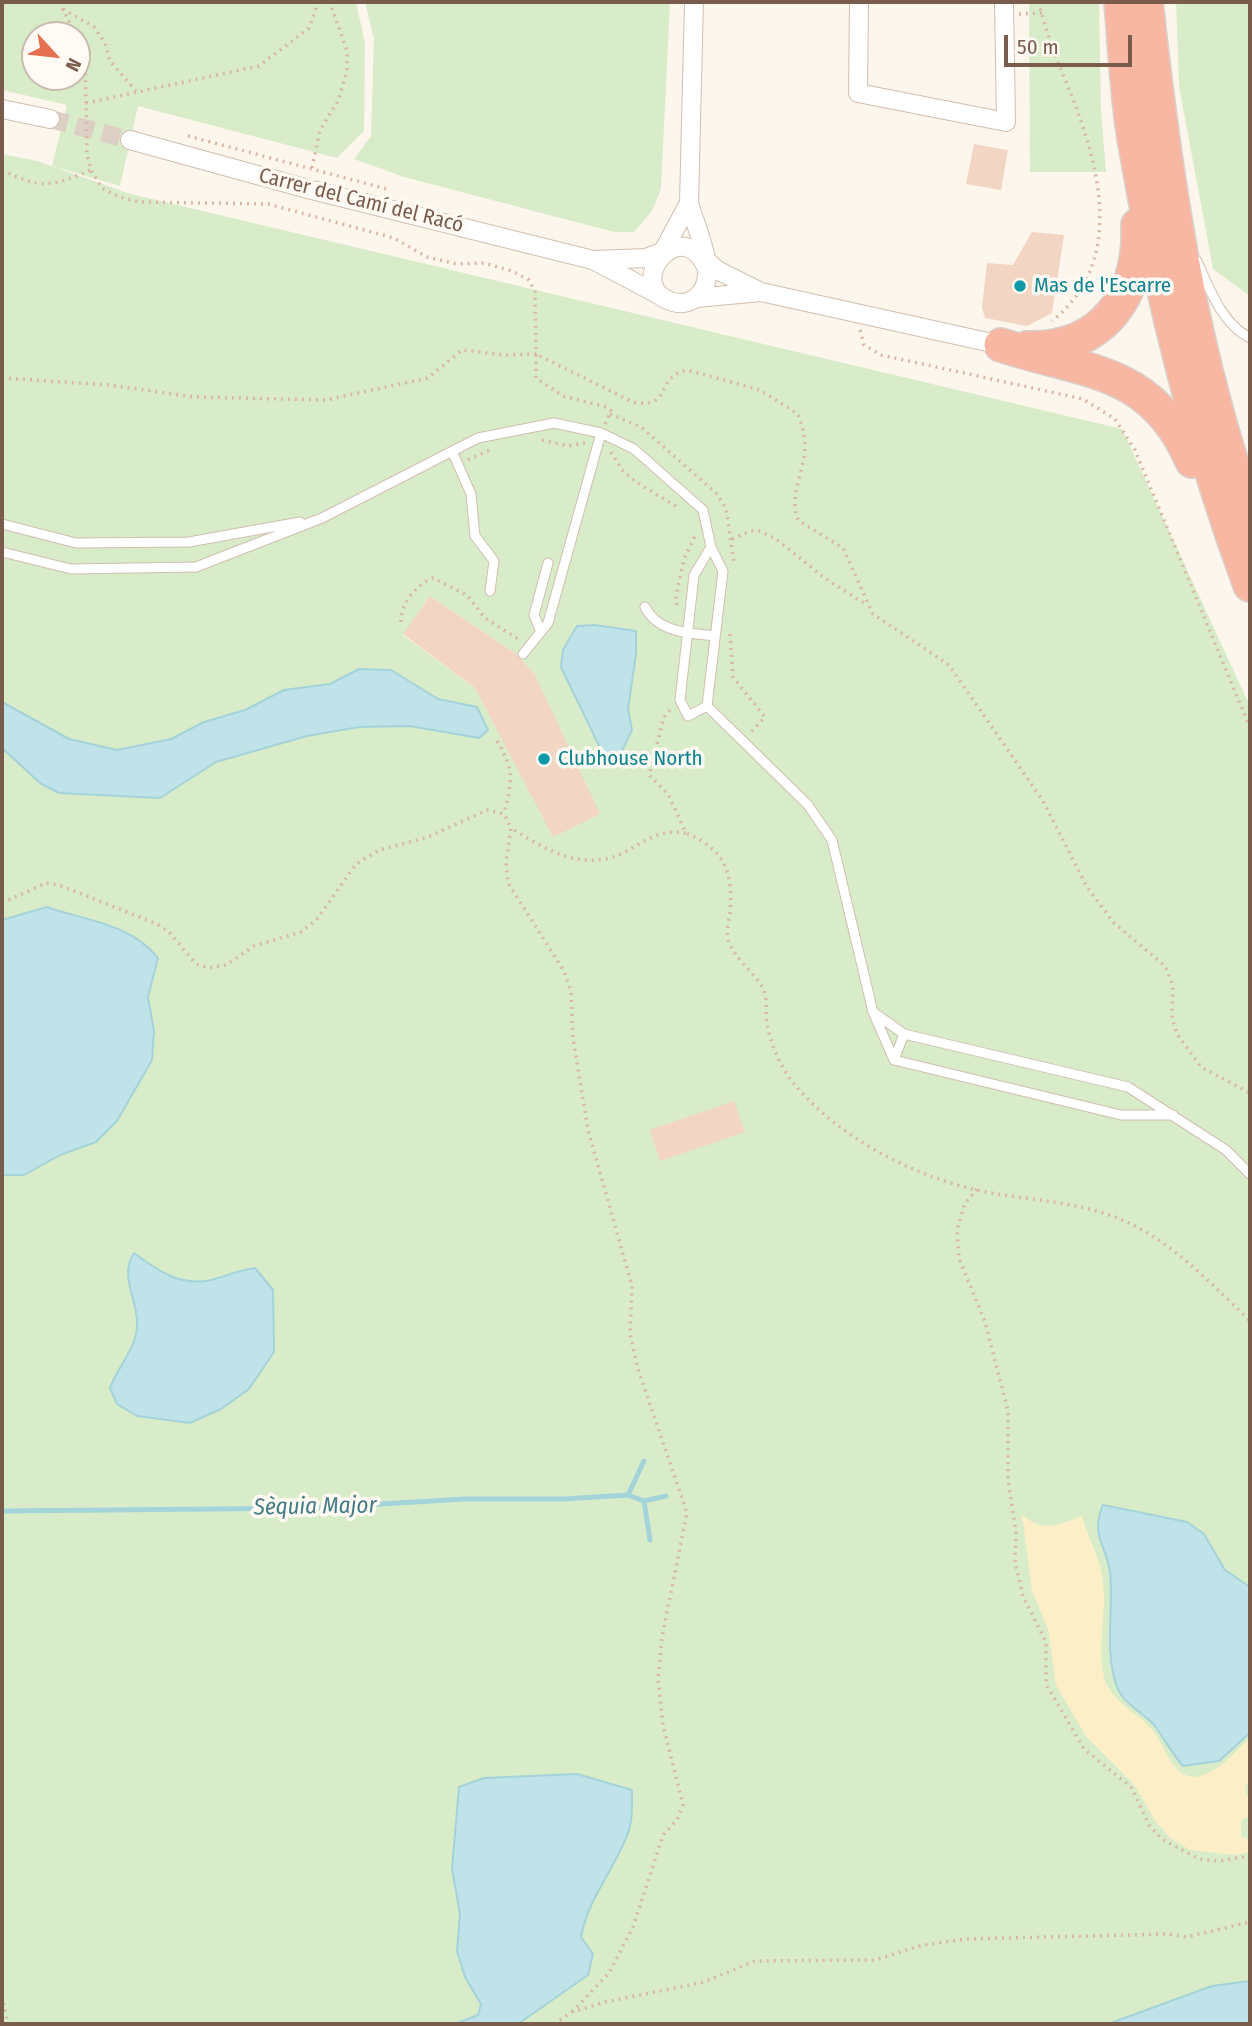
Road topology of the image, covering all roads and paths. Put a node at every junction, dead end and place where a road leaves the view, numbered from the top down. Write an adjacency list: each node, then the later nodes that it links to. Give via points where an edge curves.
1 (59, 2): 10 (path)
2 (318, 2): 14 (path, via 309,28 259,66)
3 (330, 2): 21 (path, via 347,51 347,71 338,101 320,130)
4 (694, 2): 27 (street)
5 (859, 2): 9 (street, via 858,93 1006,122)
6 (1038, 2): 11 (path)
7 (1121, 2): 20 (highway)
8 (1146, 2): 26 (highway)
9 (1005, 8): 11 (path)
10 (63, 9): 12 (path); 14 (path, via 94,27 110,61)
11 (1042, 13): 35 (path, via 1093,155 1101,228 1081,288 1068,308)
12 (69, 21)
13 (86, 91): 15 (path)
14 (136, 92): 15 (path)
15 (86, 103): 23 (path)
16 (2, 109): 17 (street)
17 (50, 119)
18 (178, 134): 21 (path)
19 (131, 139): 24 (street, Carrer del Camí del Racó)
20 (1135, 142): 37 (highway, via 1139,259 1129,291 1094,330 1066,345 1048,349); 55 (highway, via 1177,353)
21 (312, 169): 24 (path); 25 (path)
22 (2, 170): 23 (path, via 38,185 61,183)
23 (91, 170): 38 (path, via 102,188 119,197 140,202 268,204 394,238 427,257 512,271 529,280 535,292)
24 (308, 189): 30 (street, Carrer del Camí del Racó)
25 (398, 192)
26 (1170, 198): 36 (lane, via 1216,303); 47 (highway, via 1184,280 1221,426)
27 (689, 203): 28 (street); 29 (street)
28 (664, 252): 29 (street, via 678,248); 30 (street, Carrer del Camí del Racó, via 646,258); 32 (street, via 653,272)
29 (702, 259): 31 (street); 33 (street, via 706,284)
30 (593, 260): 32 (street, Carrer del Camí del Racó)
31 (761, 292): 33 (street); 34 (street)
32 (663, 297): 33 (street, via 679,303)
33 (696, 298)
34 (862, 316): 37 (street); 67 (path, via 859,335 864,345 881,355 1083,400 1115,419 1135,450)
35 (1049, 323)
36 (1250, 338)
37 (1001, 345): 57 (highway, via 1106,376 1159,407 1182,438 1234,578)
38 (536, 354): 39 (path, via 462,350 428,378 326,400 194,397 109,385); 40 (path, via 536,378 546,386 611,411); 58 (path, via 633,402 650,405 658,401 670,379 687,370 760,390 798,414 805,450 795,514 842,548)
39 (2, 378)
40 (601, 433): 42 (lane); 44 (lane, via 554,423 478,438); 52 (lane, via 634,449 703,510)
41 (536, 439): 42 (path, via 568,446)
42 (598, 444): 46 (path, via 610,451 636,482); 62 (lane, via 548,623)
43 (501, 447): 45 (path)
44 (452, 451): 45 (lane); 48 (lane)
45 (458, 465): 56 (lane, via 471,494 475,536 494,561)
46 (682, 509)
47 (1250, 517)
48 (322, 518): 49 (lane, via 189,542 76,543); 53 (lane, via 196,567 71,569)
49 (2, 524)
50 (696, 528): 60 (path, via 675,601)
51 (732, 539): 58 (path, via 759,531 776,539)
52 (710, 547): 60 (lane, via 694,575); 64 (lane, via 723,571)
53 (2, 552)
54 (548, 563): 62 (lane, via 534,615)
55 (1250, 585)
56 (490, 591)
57 (1250, 601)
58 (869, 606): 76 (path, via 873,614 949,664 1043,801 1087,887 1114,923 1165,966 1174,986 1171,1018 1182,1042 1201,1067)
59 (645, 607): 63 (lane, via 650,617)
60 (689, 620): 63 (lane)
61 (401, 622): 65 (path, via 401,611 420,584 433,578 467,595 485,618 520,640)
62 (541, 632): 65 (lane)
63 (687, 633): 64 (lane); 66 (lane, via 680,701 688,716)
64 (715, 636): 66 (lane)
65 (523, 654)
66 (707, 706): 73 (lane, via 807,805 832,840)
67 (1250, 727)
68 (497, 741): 69 (path, via 509,760 512,779)
69 (505, 814): 70 (path); 72 (path, via 487,810 428,837 379,850 356,864 329,906 301,932 254,946 226,964 209,968 195,964 157,924 59,885 46,883)
70 (511, 828): 71 (path, via 548,850 580,859 607,859 668,830); 83 (path, via 508,883 564,971 571,992 587,1130 632,1286 631,1334 638,1369 687,1513 658,1679 663,1725 683,1805 663,1835 633,1927 609,1973)
71 (686, 833)
72 (2, 903)
73 (873, 1012): 74 (lane); 75 (lane)
74 (904, 1034): 75 (lane); 77 (lane, via 1128,1087)
75 (894, 1060): 77 (lane, via 1121,1115)
76 (1250, 1093)
77 (1173, 1115): 78 (lane, via 1226,1150)
78 (1250, 1174)
79 (977, 1189): 80 (path, via 965,1203 957,1230 959,1258 985,1322 1008,1411 1015,1562 1023,1596 1046,1642 1046,1684 1084,1749 1131,1787 1149,1825 1163,1840 1199,1859)
80 (1250, 1856)
81 (1250, 1922): 83 (path, via 1186,1937 980,1938 923,1945 875,1960 755,1961 704,1982)
82 (2, 1996): 84 (path)
83 (572, 2012): 85 (path)
84 (6, 2021)
85 (554, 2024)

